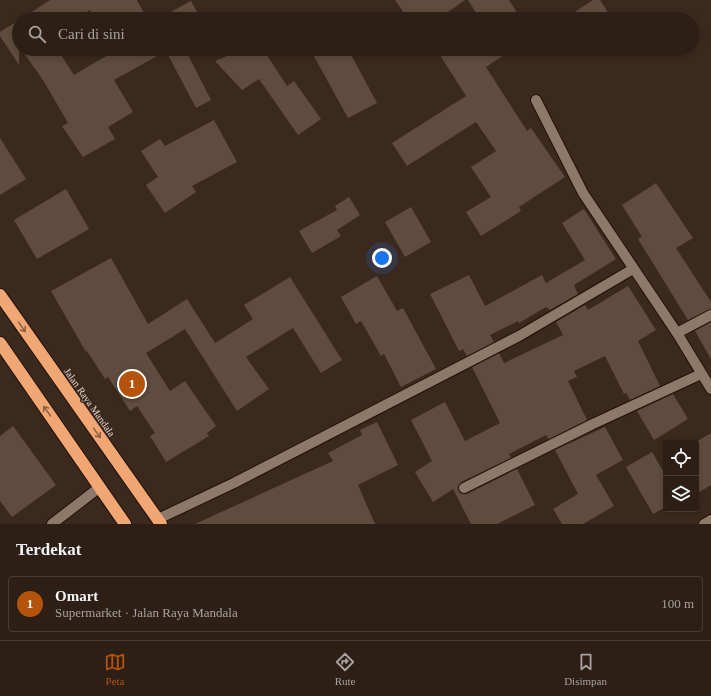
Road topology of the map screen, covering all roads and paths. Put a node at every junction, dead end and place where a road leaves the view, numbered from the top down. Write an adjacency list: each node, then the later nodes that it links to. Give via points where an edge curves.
1 (536, 100): 2 (street, via 583,193)
2 (633, 269): 5 (street); 12 (street, via 512,339)
3 (0, 295): 12 (highway, Jalan Raya Mandala, one-way to 12)
4 (711, 315): 5 (street)
5 (676, 333): 7 (street)
6 (0, 343): 9 (highway, one-way to 6)
7 (701, 374): 8 (street); 10 (street)
8 (711, 389)
9 (100, 487): 13 (street); 14 (highway)
10 (464, 488)
11 (711, 520): 15 (street)
12 (159, 521)
13 (52, 524)
14 (125, 524)
15 (704, 524)

